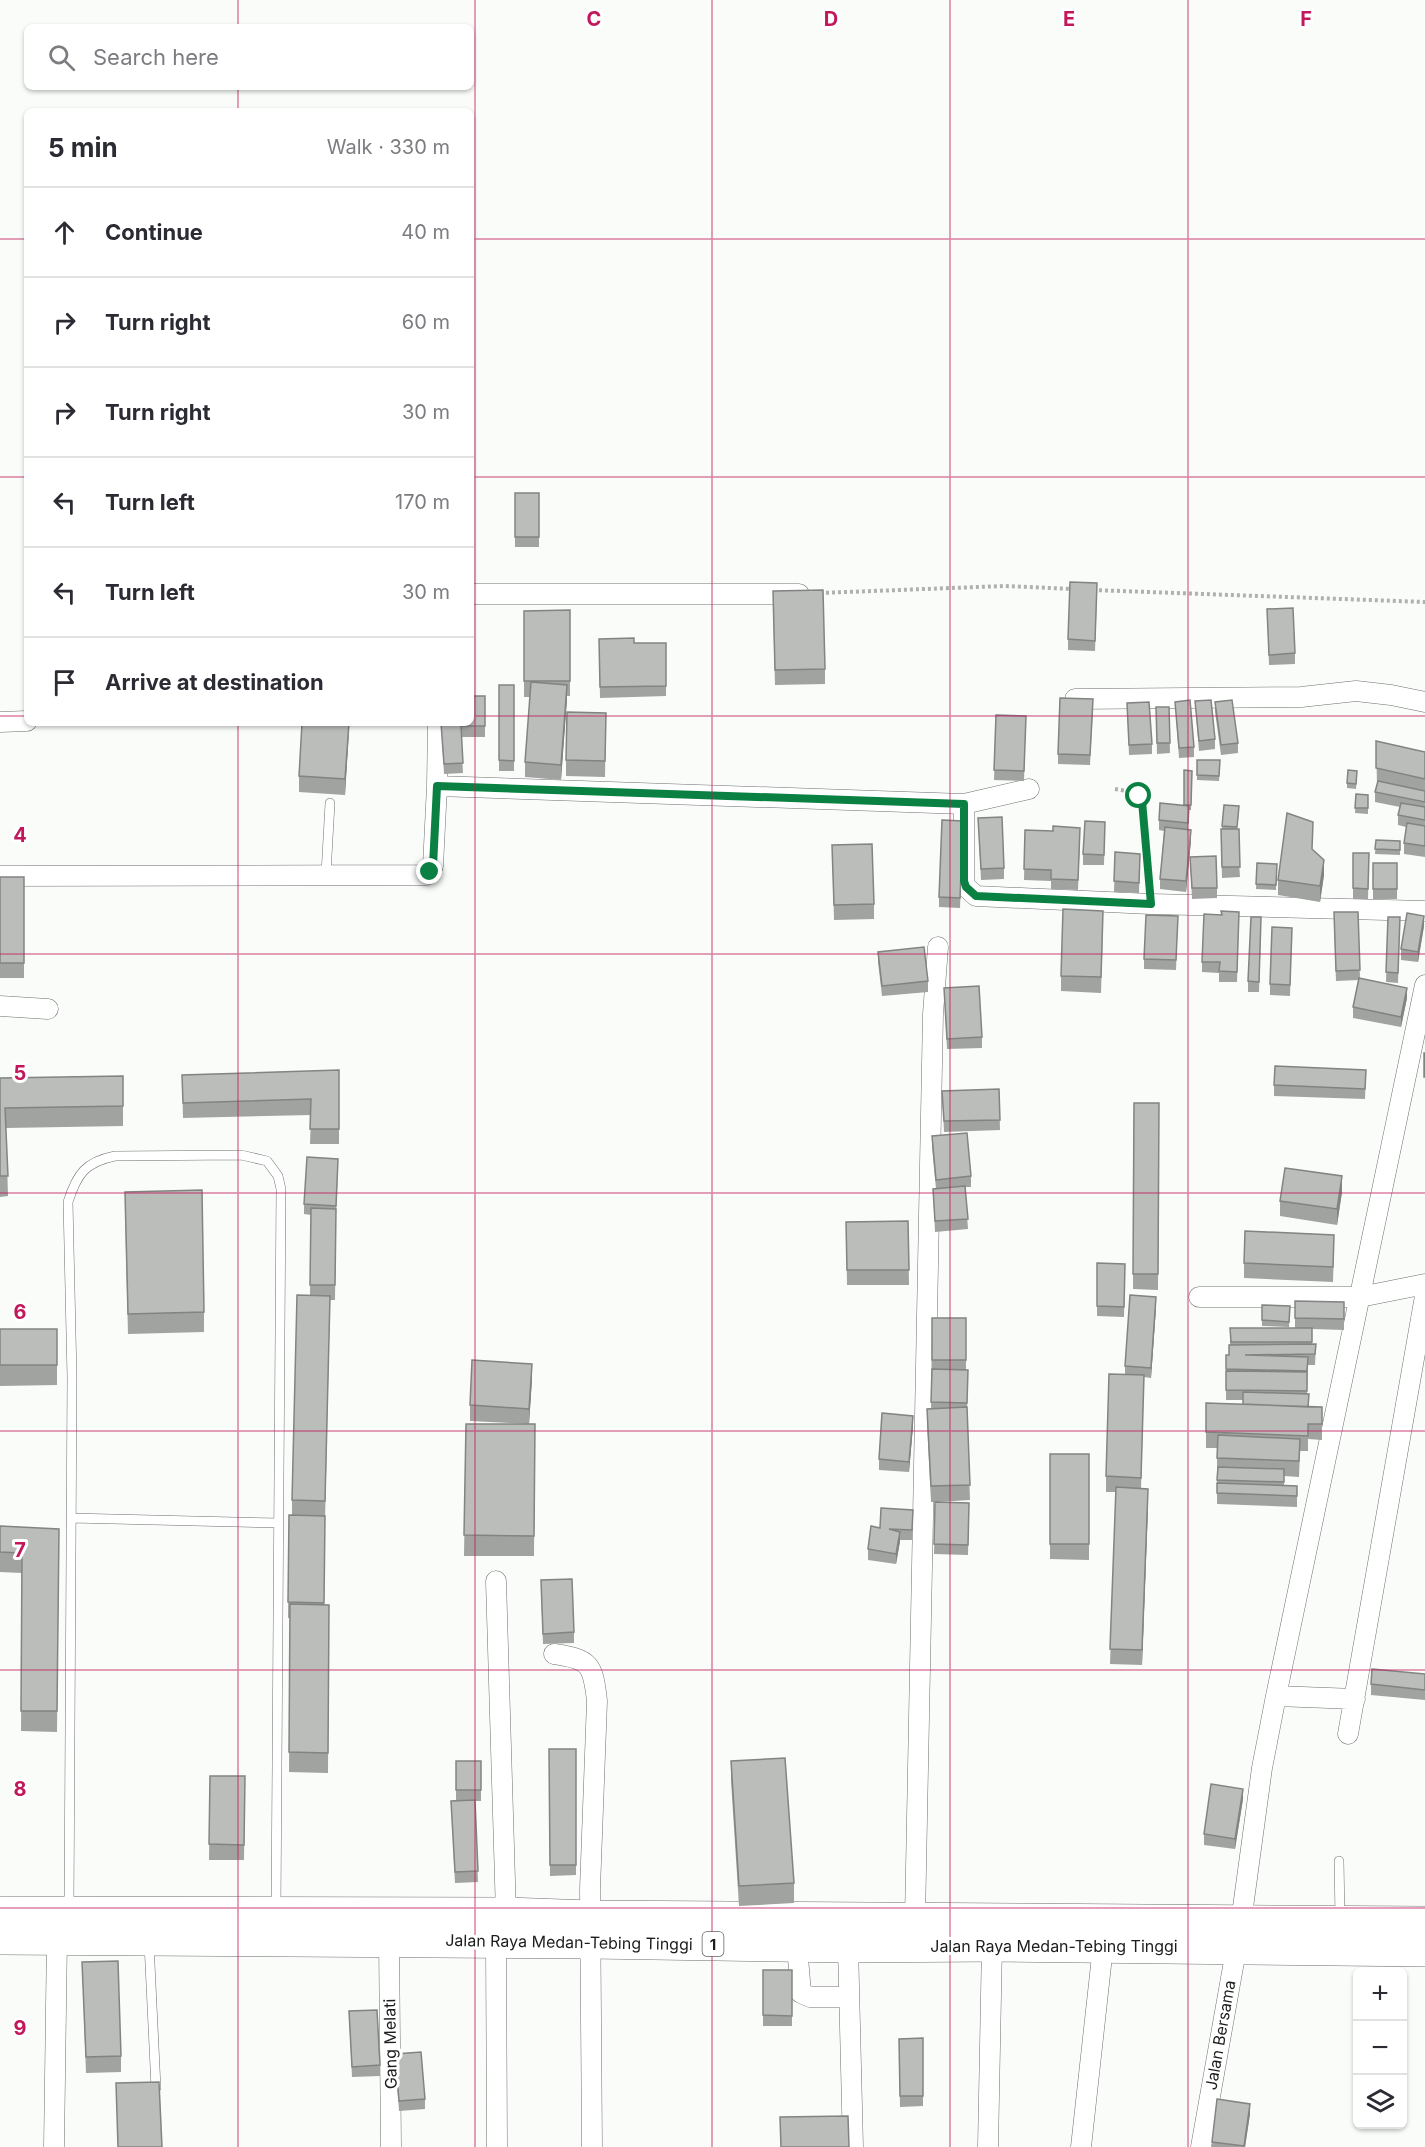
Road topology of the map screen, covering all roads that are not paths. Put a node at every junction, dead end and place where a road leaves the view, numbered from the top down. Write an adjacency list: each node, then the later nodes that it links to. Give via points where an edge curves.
1 (474, 594): 2 (street)
2 (814, 594)
3 (1075, 699): 4 (street, via 1301,698 1356,691)
4 (1425, 702)
5 (24, 721): 6 (street)
6 (0, 722)
7 (438, 726): 8 (street)
8 (437, 786): 11 (street); 12 (street, via 430,872)
9 (1029, 789): 11 (street)
10 (330, 803): 12 (lane)
11 (964, 804): 14 (street, via 964,881 976,896)
12 (326, 874): 13 (street)
13 (0, 876)
14 (1425, 911)
15 (938, 947): 32 (street, via 933,1014)
16 (1425, 988): 20 (street, Jalan Bersama)
17 (0, 1006): 18 (street)
18 (48, 1009)
19 (1425, 1284): 20 (street)
20 (1360, 1296): 22 (street); 27 (street, Jalan Bersama)
21 (1425, 1296): 28 (street)
22 (1199, 1297)
23 (71, 1518): 24 (lane); 24 (lane, via 68,1202 75,1180 87,1166 115,1156 241,1155 267,1161 278,1176 281,1189); 36 (lane)
24 (278, 1523): 34 (lane)
25 (496, 1581): 37 (street)
26 (554, 1654): 38 (street, via 587,1664 594,1678 597,1701)
27 (1276, 1696): 28 (street); 39 (street, Jalan Bersama)
28 (1355, 1699): 29 (street)
29 (1348, 1734)
30 (1339, 1861): 33 (lane)
31 (0, 1913): 36 (highway, Jalan Raya Medan-Tebing Tinggi / 1)
32 (915, 1919): 38 (highway, Jalan Raya Medan-Tebing Tinggi / 1); 40 (highway, Jalan Raya Medan-Tebing Tinggi / 1)
33 (1340, 1922): 35 (highway, Jalan Raya Medan-Tebing Tinggi / 1); 39 (highway, Jalan Raya Medan-Tebing Tinggi / 1)
34 (295, 1923): 36 (highway, Jalan Raya Medan-Tebing Tinggi / 1); 37 (highway, Jalan Raya Medan-Tebing Tinggi / 1); 42 (highway, Jalan Raya Medan-Tebing Tinggi / 1); 43 (highway, Jalan Raya Medan-Tebing Tinggi / 1)
35 (1425, 1923)
36 (63, 1926): 41 (highway, Jalan Raya Medan-Tebing Tinggi / 1); 42 (highway, Jalan Raya Medan-Tebing Tinggi / 1); 50 (street)
37 (501, 1928): 38 (highway, Jalan Raya Medan-Tebing Tinggi / 1); 43 (highway, Jalan Raya Medan-Tebing Tinggi / 1); 52 (street)
38 (590, 1929): 44 (highway, Jalan Raya Medan-Tebing Tinggi / 1); 53 (street)
39 (1238, 1935): 40 (highway, Jalan Raya Medan-Tebing Tinggi / 1); 46 (highway, Jalan Raya Medan-Tebing Tinggi / 1); 47 (highway, Jalan Raya Medan-Tebing Tinggi / 1); 57 (street, Jalan Bersama)
40 (973, 1936): 45 (highway, Jalan Raya Medan-Tebing Tinggi / 1); 46 (highway, Jalan Raya Medan-Tebing Tinggi / 1); 55 (street)
41 (0, 1938)
42 (148, 1939): 49 (lane)
43 (389, 1940): 51 (street, Gang Melati)
44 (797, 1946): 45 (highway, Jalan Raya Medan-Tebing Tinggi / 1); 48 (street, via 801,1993 810,1997)
45 (848, 1946): 48 (street)
46 (1103, 1947): 56 (street)
47 (1425, 1950)
48 (849, 1997): 54 (street)
49 (156, 2088)
50 (54, 2147)
51 (391, 2147)
52 (497, 2147)
53 (592, 2147)
54 (853, 2147)
55 (988, 2147)
56 (1081, 2147)
57 (1201, 2147)

